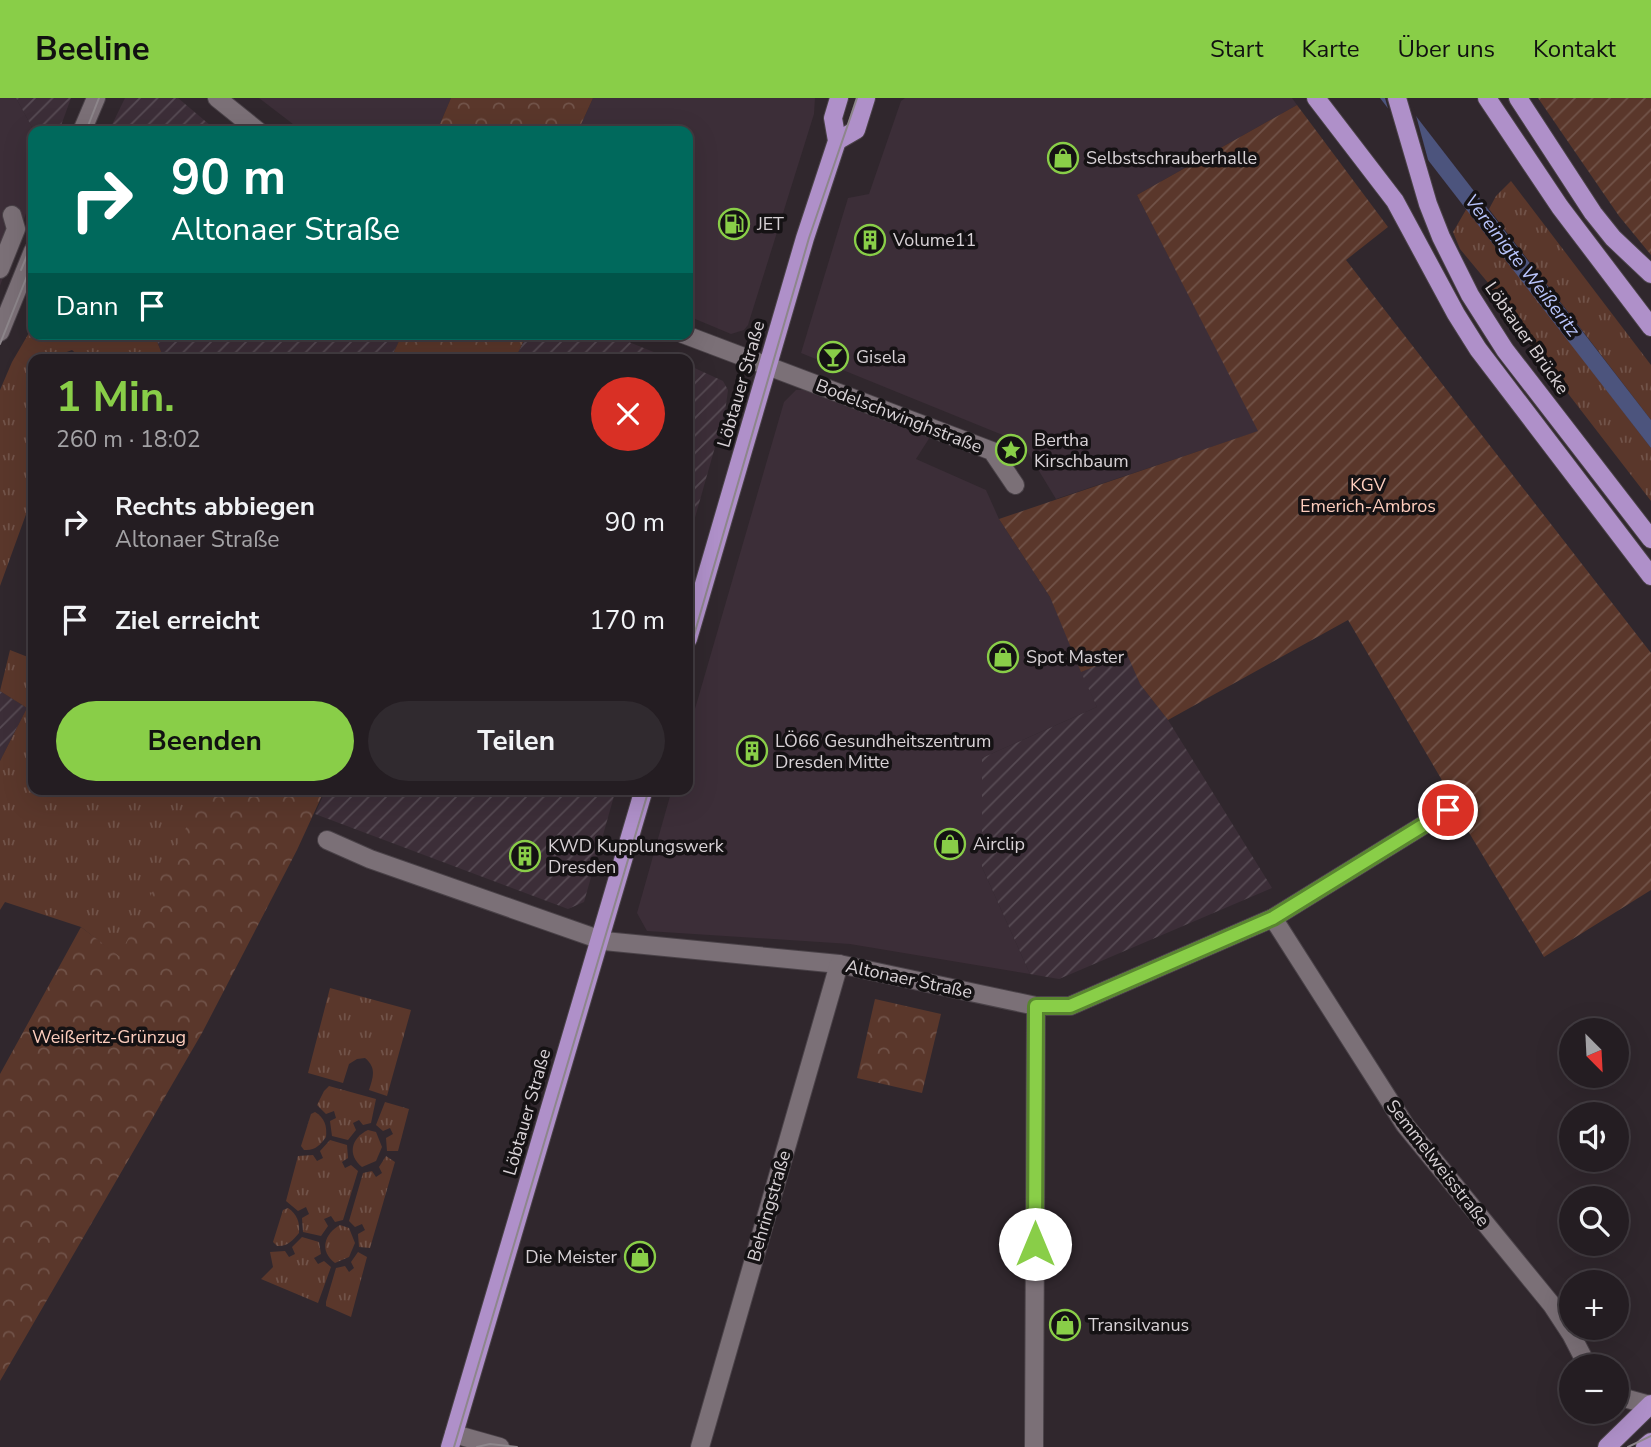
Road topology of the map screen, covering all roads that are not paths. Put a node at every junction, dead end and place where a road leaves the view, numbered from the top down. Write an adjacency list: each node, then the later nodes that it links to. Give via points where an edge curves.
1 (96, 98): 9 (street)
2 (217, 98): 10 (street)
3 (839, 98): 11 (main road, Löbtauer Straße, via 833,118)
4 (866, 98): 11 (main road, Löbtauer Straße, via 856,130)
5 (1316, 98): 22 (main road, via 1395,201 1478,349)
6 (1397, 98): 21 (main road, Löbtauer Brücke, via 1428,204 1470,295 1506,350)
7 (1487, 98): 16 (main road, via 1586,243)
8 (1518, 98): 15 (main road, via 1593,213)
9 (84, 126)
10 (252, 126)
11 (837, 141): 19 (main road, Löbtauer Straße)
12 (12, 215): 14 (street, via 16,229)
13 (28, 263): 17 (street)
14 (0, 269)
15 (1651, 274)
16 (1651, 327)
17 (0, 332)
18 (693, 338): 19 (street, Bodelschwinghstraße)
19 (768, 366): 20 (street, Bodelschwinghstraße, via 992,451); 23 (main road, Löbtauer Straße)
20 (1015, 485)
21 (1651, 539)
22 (1651, 576)
23 (693, 622)
24 (642, 795): 28 (main road, Löbtauer Straße)
25 (1460, 807): 27 (street, Altonaer Straße, via 1448,810)
26 (327, 840): 28 (street, Altonaer Straße)
27 (1273, 918): 30 (street, Altonaer Straße, via 1070,1006); 31 (street, Semmelweisstraße, via 1405,1125 1552,1306)
28 (600, 940): 29 (street, Altonaer Straße); 34 (main road, Löbtauer Straße)
29 (839, 964): 30 (street, Altonaer Straße); 37 (street, Behringstraße)
30 (1036, 1006): 38 (street)
31 (1581, 1354)
32 (1629, 1399): 33 (street)
33 (1651, 1405): 39 (main road)
34 (452, 1441): 36 (street)
35 (1651, 1442): 40 (main road)
36 (500, 1447)
37 (700, 1447)
38 (1034, 1447)
39 (1607, 1447)
40 (1645, 1447)

